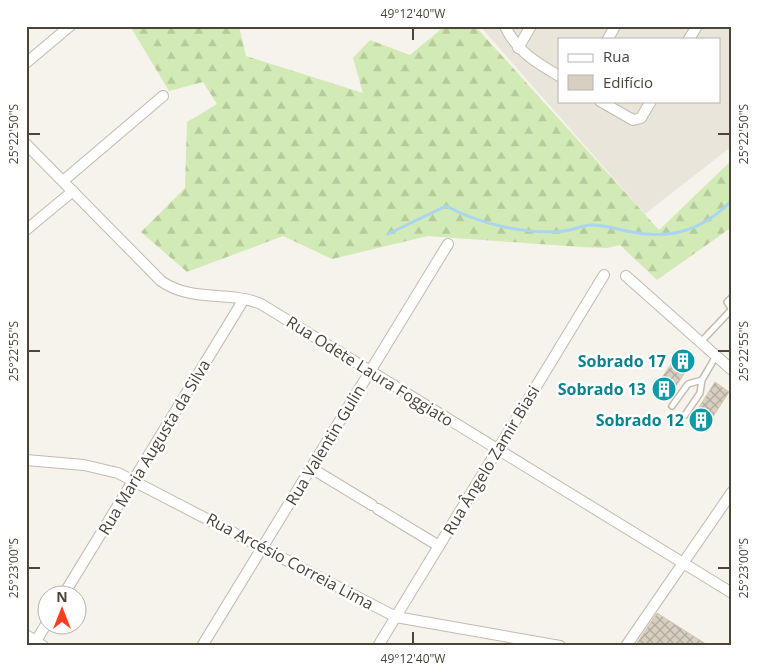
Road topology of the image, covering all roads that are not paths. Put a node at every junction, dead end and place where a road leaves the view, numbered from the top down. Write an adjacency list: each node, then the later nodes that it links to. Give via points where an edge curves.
1 (70, 26): 9 (street)
2 (505, 26): 8 (street)
3 (531, 26): 8 (street)
4 (615, 26): 6 (street)
5 (697, 26): 7 (street)
6 (609, 38)
7 (690, 38)
8 (518, 48): 10 (street)
9 (26, 63)
10 (558, 75)
11 (163, 96): 15 (street)
12 (602, 102): 13 (street, via 633,120 641,118)
13 (650, 102)
14 (26, 144): 15 (street, Rua Odete Laura Foggiato)
15 (63, 181): 16 (street, Rua Odete Laura Foggiato)
16 (73, 191): 17 (street); 22 (street, Rua Odete Laura Foggiato, via 161,281 173,289 202,296)
17 (26, 230)
18 (448, 244): 27 (street, Rua Valentin Gulin)
19 (604, 275): 31 (street, Rua Ângelo Zamir Biasi)
20 (626, 276): 24 (street)
21 (732, 297): 23 (lane, via 727,302)
22 (244, 299): 27 (street, Rua Odete Laura Foggiato, via 261,304); 34 (street, Rua Maria Augusta da Silva)
23 (731, 310): 24 (lane)
24 (701, 342): 25 (street)
25 (716, 356): 26 (street); 28 (lane)
26 (732, 370)
27 (370, 371): 31 (street, Rua Odete Laura Foggiato); 33 (street, Rua Valentin Gulin)
28 (702, 380): 29 (lane, via 688,384); 30 (lane, via 700,393)
29 (672, 406)
30 (684, 415)
31 (498, 449): 36 (street, Rua Ângelo Zamir Biasi); 38 (street, Rua Odete Laura Foggiato)
32 (26, 460): 34 (street, Rua Arcésio Correia Lima, via 104,468)
33 (311, 468): 36 (street); 37 (street, Rua Valentin Gulin)
34 (133, 480): 37 (street, Rua Arcésio Correia Lima); 39 (street, Rua Maria Augusta da Silva)
35 (732, 492): 38 (street)
36 (439, 546): 41 (street, Rua Ângelo Zamir Biasi)
37 (263, 547): 41 (street, Rua Arcésio Correia Lima); 43 (street, Rua Valentin Gulin)
38 (683, 563): 40 (street, Rua Odete Laura Foggiato); 47 (street)
39 (70, 584)
40 (732, 593)
41 (396, 617): 42 (street, Rua Arcésio Correia Lima); 44 (street, Rua Ângelo Zamir Biasi)
42 (495, 634): 45 (street); 46 (street, Rua Arcésio Correia Lima)
43 (202, 646)
44 (378, 646)
45 (498, 646)
46 (560, 646)
47 (626, 646)

